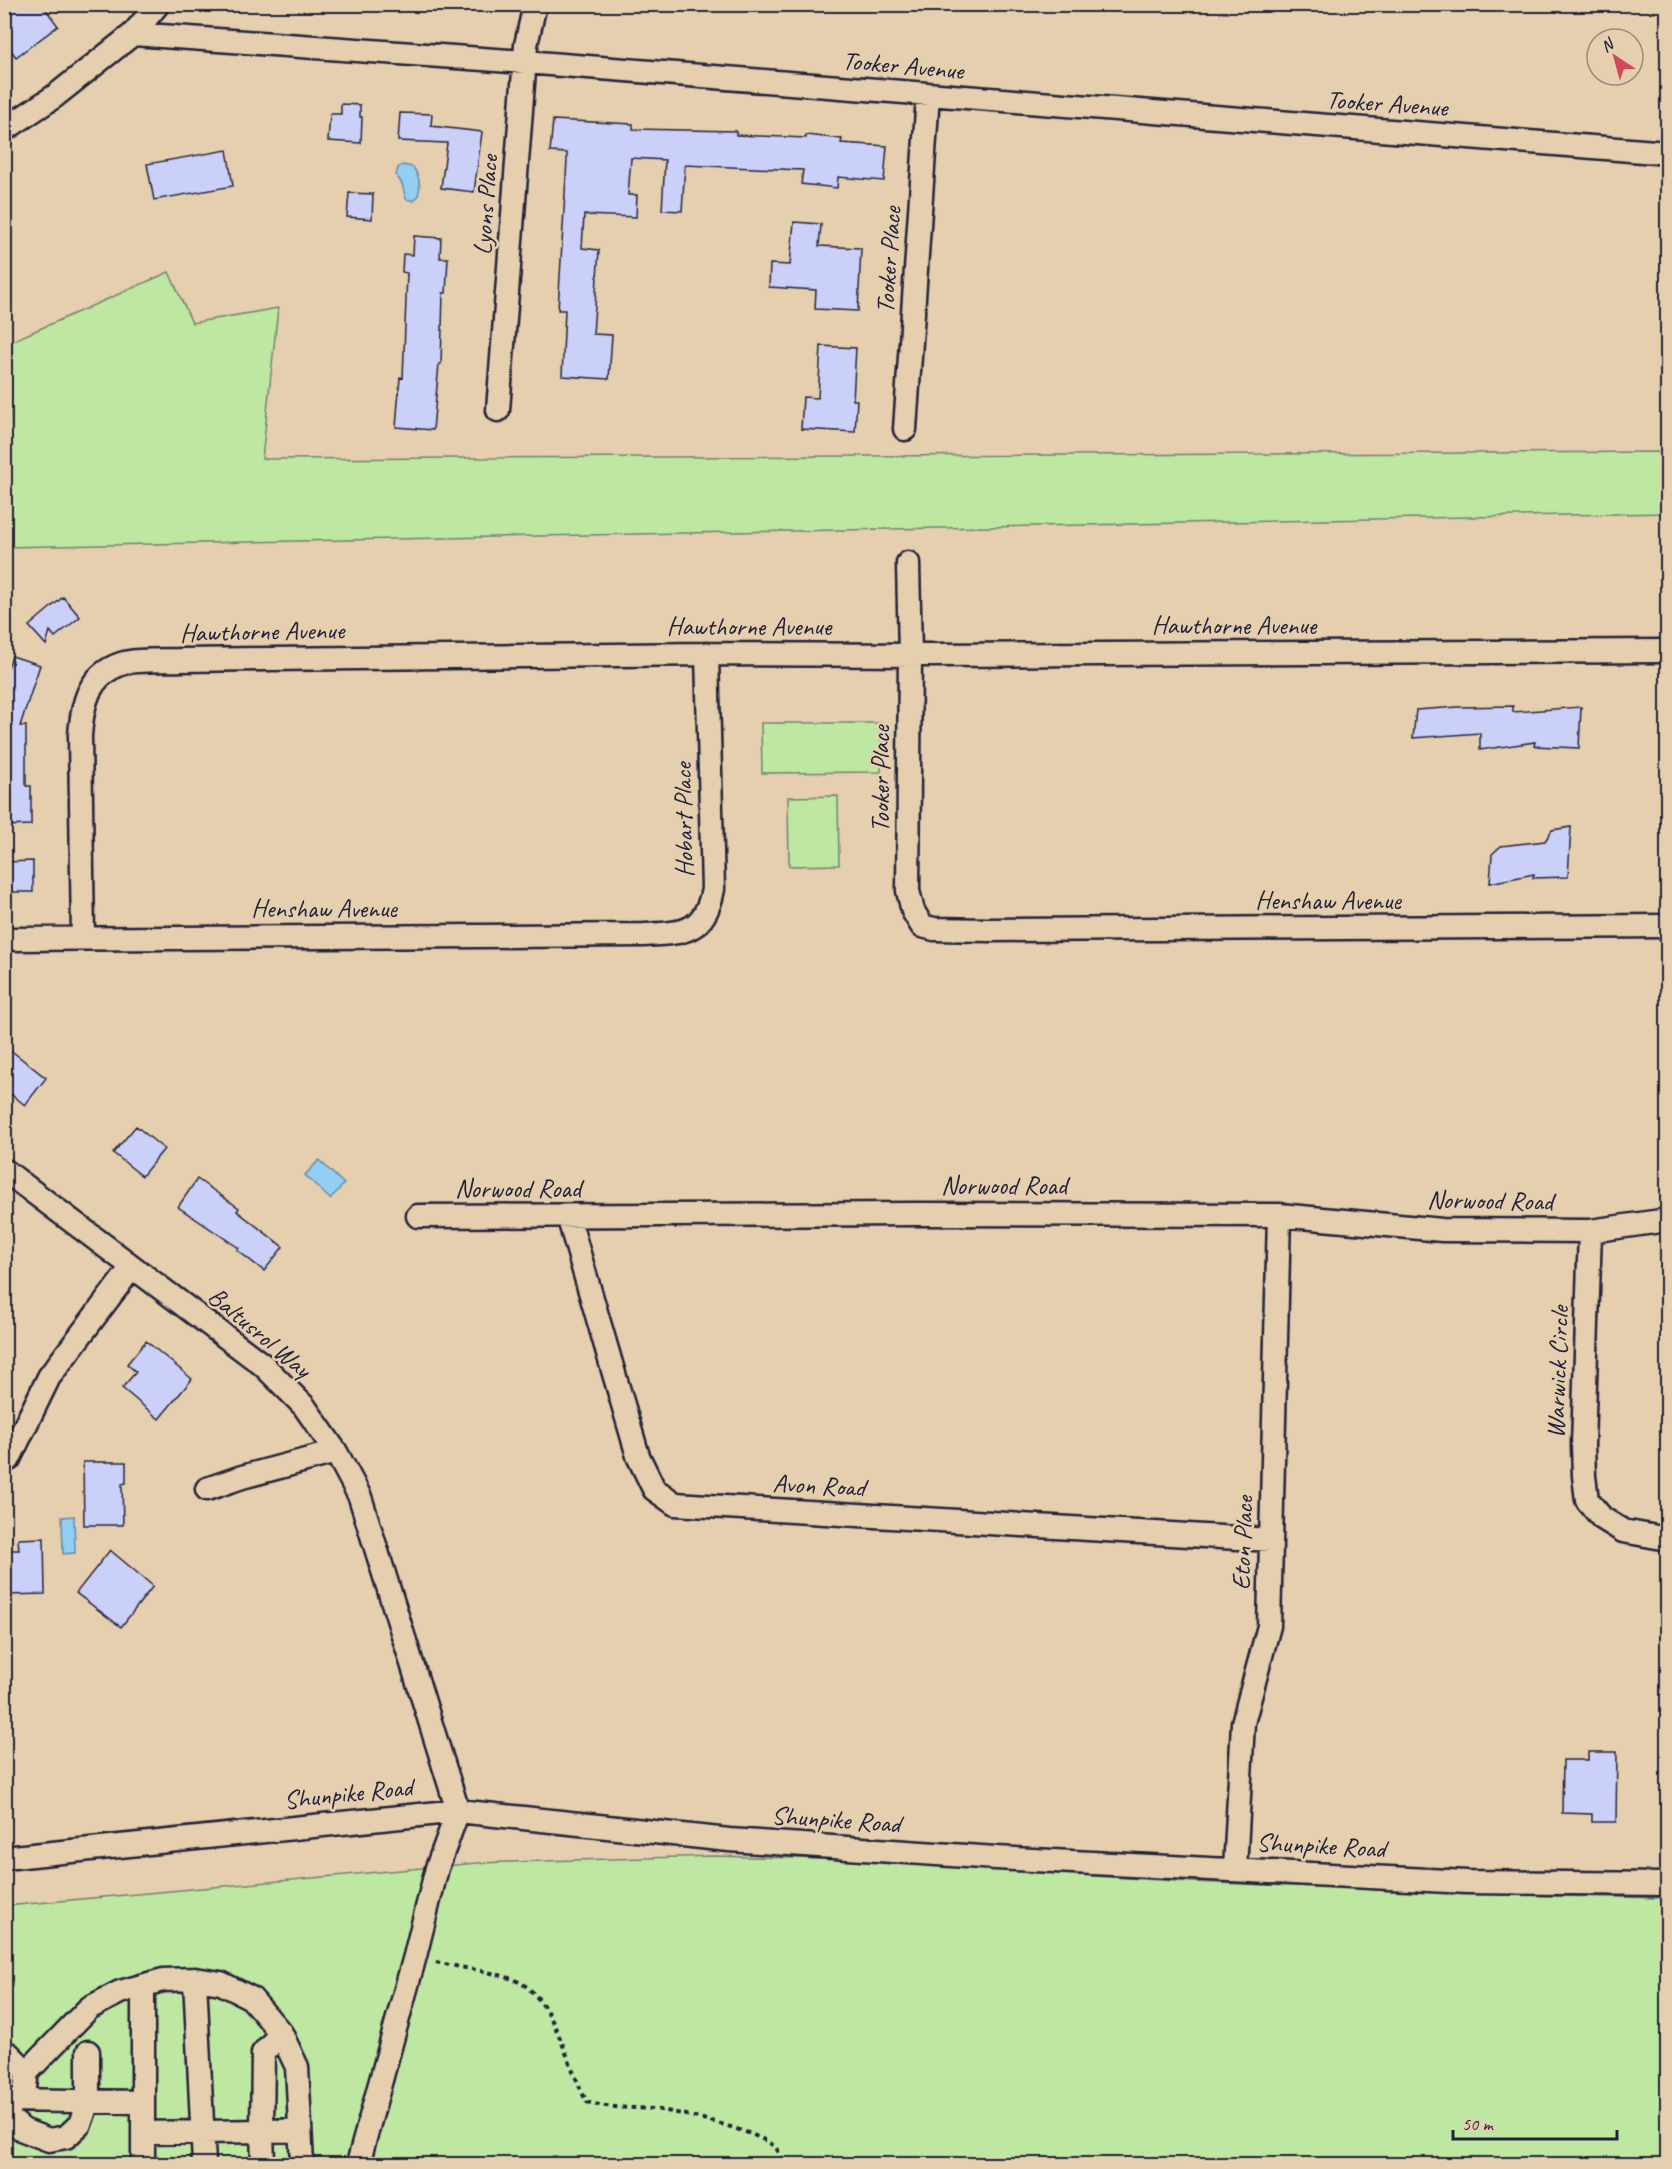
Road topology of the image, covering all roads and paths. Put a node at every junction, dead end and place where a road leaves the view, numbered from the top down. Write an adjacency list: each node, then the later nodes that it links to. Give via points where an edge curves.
1 (158, 4): 3 (street)
2 (535, 4): 4 (street, Lyons Place)
3 (133, 34): 4 (street, Tooker Avenue); 6 (street, via 55,96)
4 (525, 62): 5 (street, Tooker Avenue); 8 (street, Lyons Place)
5 (928, 95): 7 (street, Tooker Avenue); 9 (street, Tooker Place)
6 (4, 130)
7 (1668, 153)
8 (498, 411)
9 (905, 429)
10 (908, 563): 13 (street, Tooker Place)
11 (1668, 651): 13 (street, Hawthorne Avenue)
12 (707, 654): 13 (street, Hawthorne Avenue); 16 (street, Hobart Place, via 713,889 710,906 704,918 689,928); 17 (street, Hawthorne Avenue, via 122,663 102,673 89,689 82,709)
13 (910, 655): 15 (street, Tooker Place, via 908,891 913,911 922,926)
14 (1668, 926): 15 (street, Henshaw Avenue)
15 (989, 930)
16 (644, 935): 17 (street, Henshaw Avenue)
17 (83, 937): 18 (street, Henshaw Avenue)
18 (4, 939)
19 (4, 1170): 25 (street, Baltusrol Way)
20 (1279, 1215): 22 (street, Norwood Road); 24 (street, Norwood Road, via 1442,1230); 30 (street, Eton Place)
21 (418, 1216): 22 (street, Norwood Road)
22 (568, 1216): 30 (street, Avon Road, via 638,1456 654,1489 675,1504)
23 (1668, 1220): 24 (street)
24 (1590, 1231): 29 (street, Warwick Circle, via 1583,1445 1587,1500 1602,1518 1623,1531)
25 (132, 1267): 26 (street, Baltusrol Way, via 263,1365 304,1406); 27 (street, via 49,1377)
26 (336, 1452): 28 (street); 31 (street, Baltusrol Way, via 360,1497)
27 (9, 1459)
28 (207, 1489)
29 (1668, 1539)
30 (1271, 1540): 33 (street, Eton Place, via 1269,1626 1243,1723)
31 (458, 1810): 32 (street, Shunpike Road); 33 (street, Shunpike Road, via 741,1841); 35 (street, via 437,1868)
32 (4, 1858)
33 (1235, 1869): 34 (street, Shunpike Road, via 1467,1882)
34 (1668, 1884)
35 (415, 1956): 53 (street); 54 (path, via 520,1982 531,1991 551,2017 587,2102 608,2108 653,2109 757,2136 776,2148)
36 (195, 1979): 37 (street, via 164,1980); 38 (street, via 221,1983 250,1998); 46 (street)
37 (143, 1986): 41 (street, via 120,1992 89,2008); 44 (street)
38 (281, 2033): 45 (street, via 297,2067); 47 (street, via 263,2053)
39 (88, 2052): 43 (street)
40 (4, 2054): 41 (street, via 9,2054)
41 (27, 2073): 42 (street)
42 (12, 2100): 43 (street); 43 (street, via 10,2119 23,2130 49,2140 66,2137 80,2124)
43 (88, 2102): 44 (street)
44 (143, 2102): 48 (street)
45 (300, 2130): 47 (street); 52 (street)
46 (204, 2132): 47 (street); 48 (street); 50 (street)
47 (262, 2132): 51 (street)
48 (143, 2133): 49 (street)
49 (143, 2164)
50 (204, 2164)
51 (263, 2164)
52 (302, 2164)
53 (358, 2164)
54 (784, 2164)

